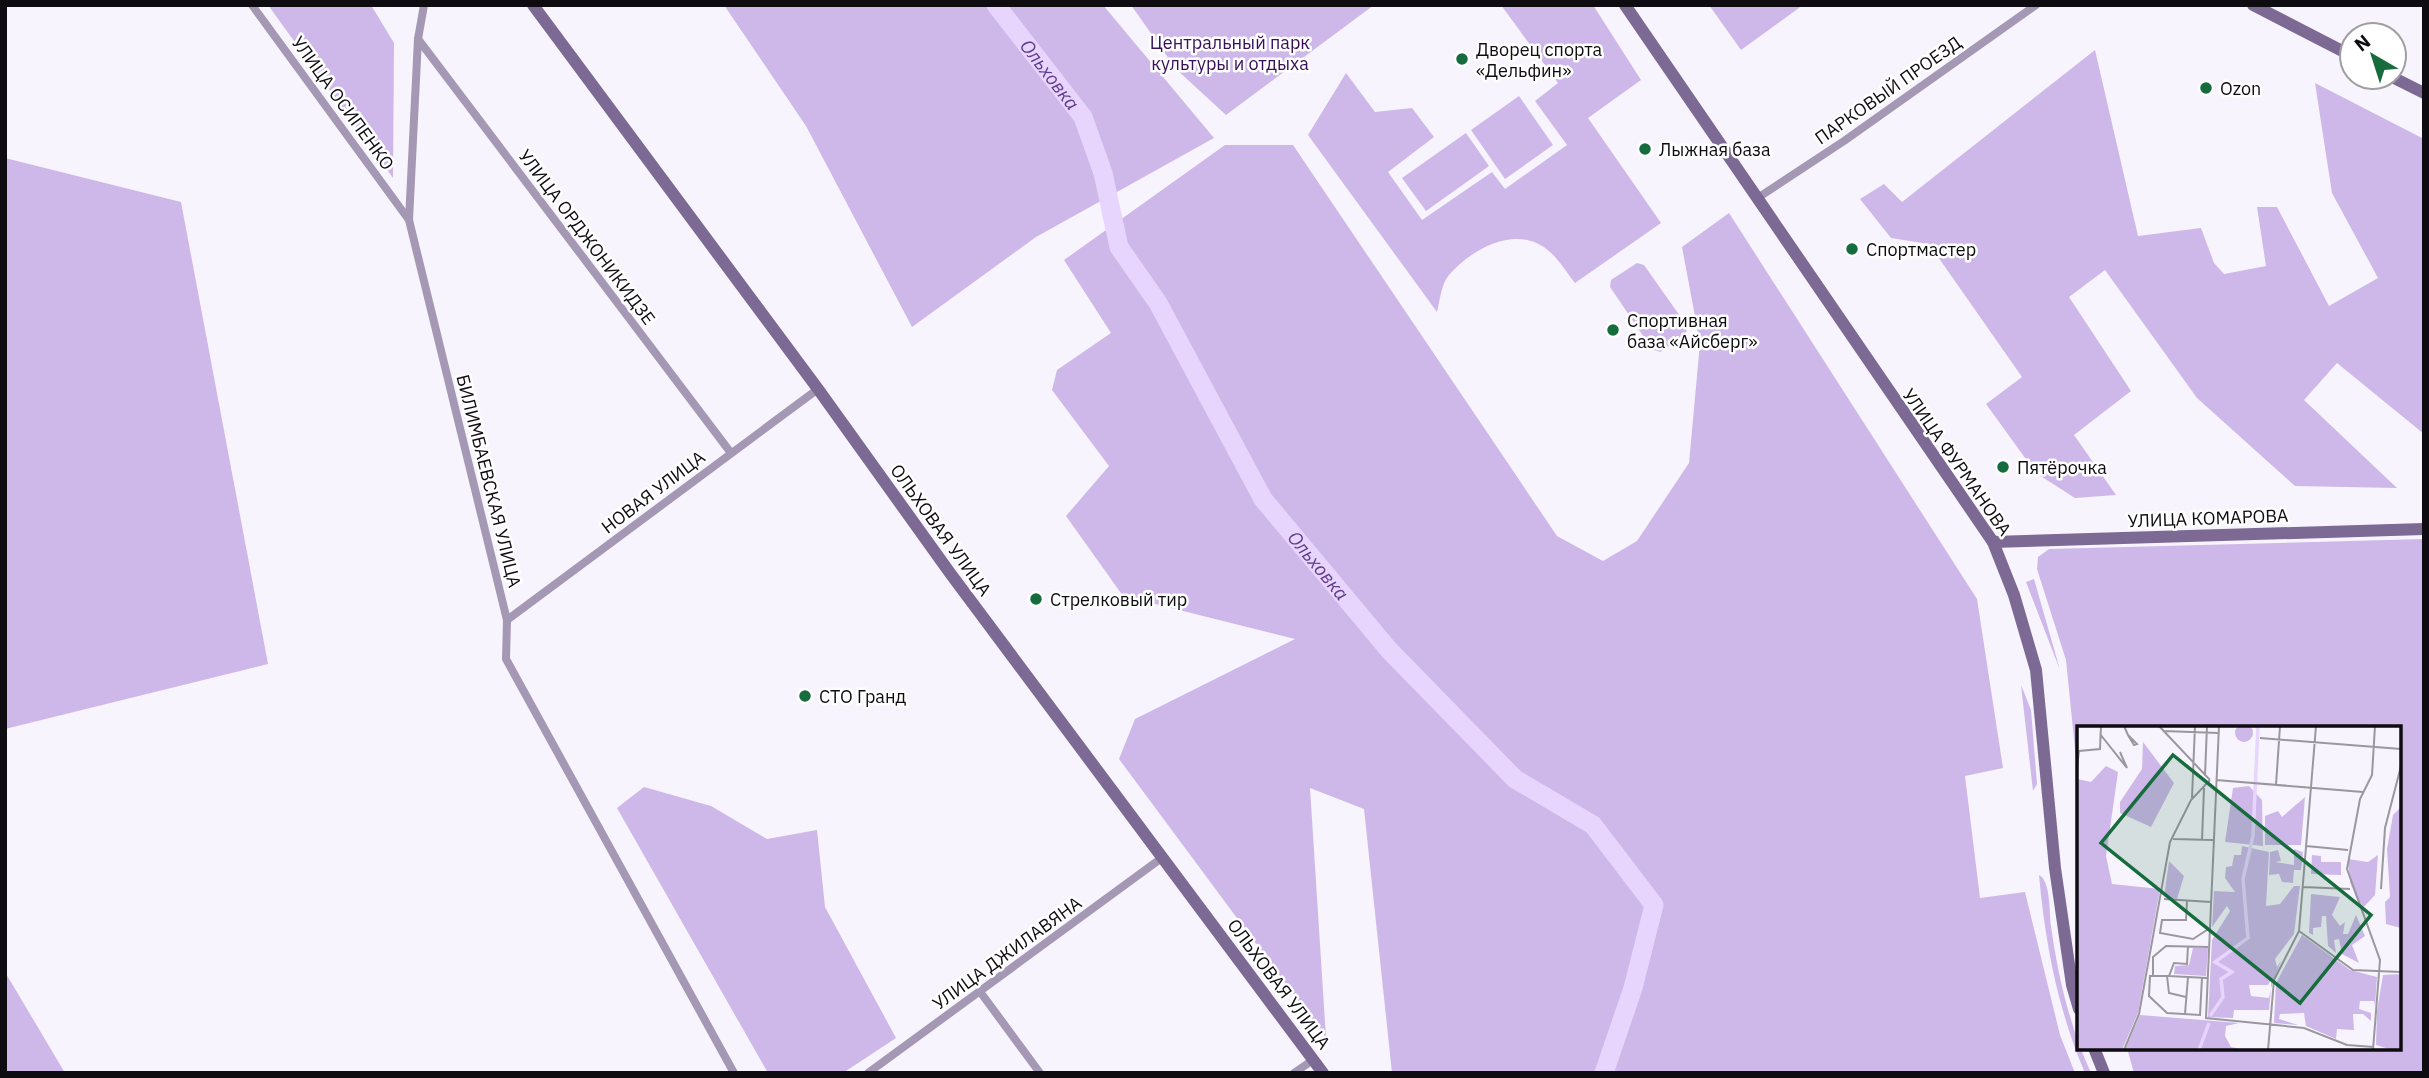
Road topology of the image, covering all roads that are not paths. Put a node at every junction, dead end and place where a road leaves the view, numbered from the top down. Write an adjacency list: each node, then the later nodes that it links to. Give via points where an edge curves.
1 (252, 5): 12 (street, УЛИЦА ОСИПЕНКО)
2 (424, 5): 7 (street, БИЛИМБАЕВСКАЯ УЛИЦА)
3 (533, 5): 13 (main road, ОЛЬХОВАЯ УЛИЦА)
4 (1625, 5): 11 (main road, УЛИЦА ФУРМАНОВА)
5 (2036, 5): 11 (street, ПАРКОВЫЙ ПРОЕЗД)
6 (2253, 5): 8 (main road)
7 (418, 39): 12 (street, БИЛИМБАЕВСКАЯ УЛИЦА); 14 (street, УЛИЦА ОРДЖОНИКИДЗЕ)
8 (2338, 50)
9 (2408, 85): 10 (main road)
10 (2424, 93)
11 (1756, 199): 16 (main road, УЛИЦА ФУРМАНОВА)
12 (410, 220): 17 (street, БИЛИМБАЕВСКАЯ УЛИЦА)
13 (818, 388): 14 (street, НОВАЯ УЛИЦА); 18 (main road, ОЛЬХОВАЯ УЛИЦА, via 973,605)
14 (731, 453): 17 (street, НОВАЯ УЛИЦА)
15 (2424, 529): 16 (main road, УЛИЦА КОМАРОВА)
16 (1993, 542): 20 (main road, УЛИЦА ФУРМАНОВА, via 2036,670 2055,868)
17 (507, 620): 23 (street, БИЛИМБАЕВСКАЯ УЛИЦА, via 506,659)
18 (1163, 857): 19 (street, УЛИЦА ДЖИЛАВЯНА); 22 (main road, ОЛЬХОВАЯ УЛИЦА)
19 (981, 993): 24 (street, УЛИЦА ДЖИЛАВЯНА); 25 (street)
20 (2077, 1002)
21 (2095, 1050): 28 (main road)
22 (1314, 1060): 26 (street); 27 (main road, ОЛЬХОВАЯ УЛИЦА)
23 (734, 1073)
24 (868, 1073)
25 (1040, 1073)
26 (1294, 1073)
27 (1323, 1073)
28 (2104, 1073)

